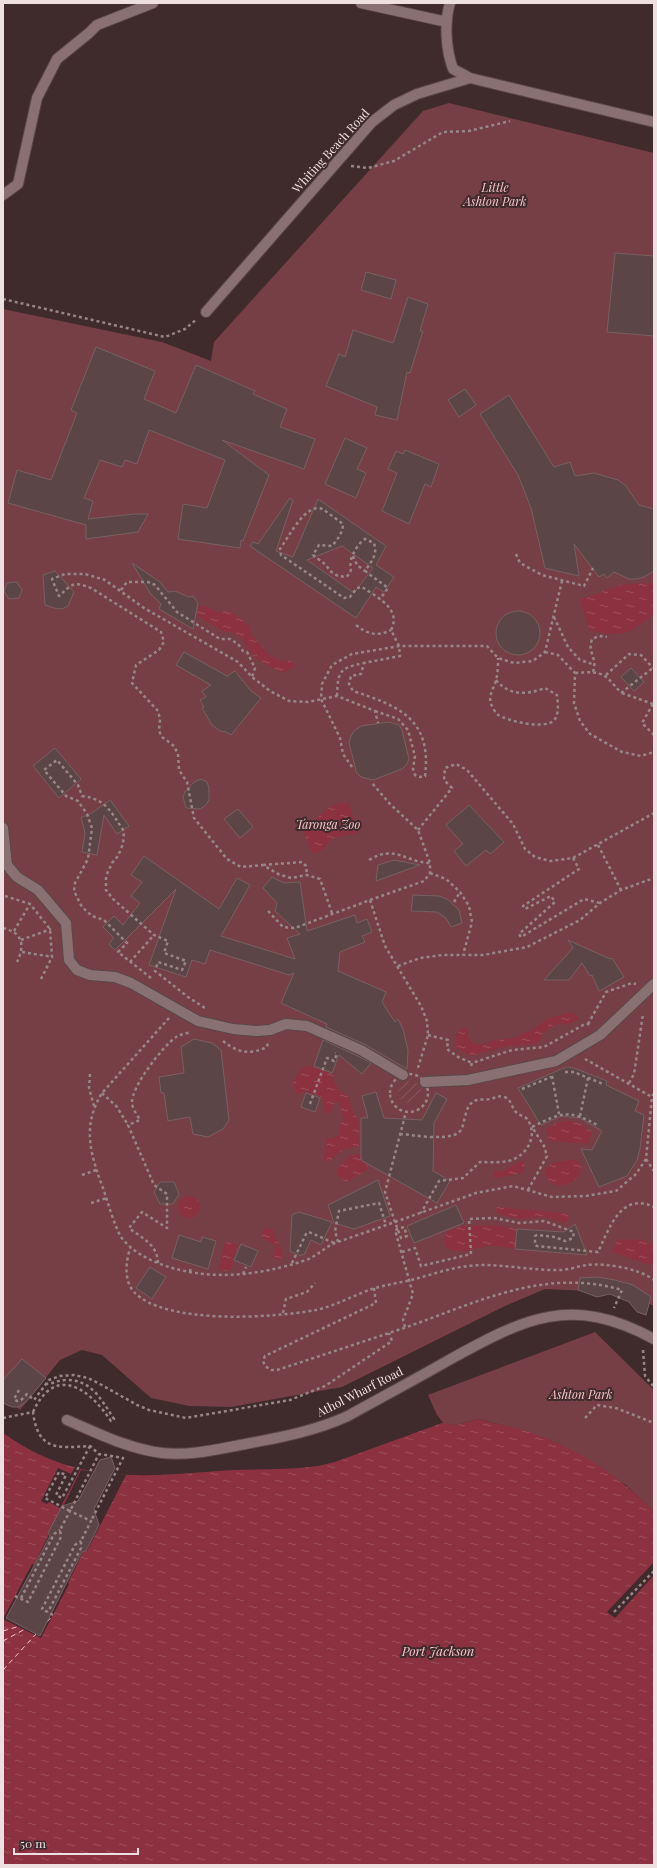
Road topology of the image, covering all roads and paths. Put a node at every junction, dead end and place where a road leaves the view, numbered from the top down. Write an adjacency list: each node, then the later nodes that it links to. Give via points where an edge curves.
1 (153, 3): 9 (street, via 97,25 57,59 37,98 18,184)
2 (361, 3): 4 (street)
3 (450, 3): 4 (street)
4 (447, 22): 5 (street, via 448,56 453,69)
5 (470, 78): 7 (street); 8 (street, Whiting Beach Road, via 417,94 394,105 372,122)
6 (510, 121): 8 (path, via 469,131 443,132 394,162 368,168)
7 (654, 122)
8 (336, 164): 11 (street, Whiting Beach Road)
9 (3, 196)
10 (3, 299): 11 (path, via 165,337 186,329)
11 (206, 312)
12 (516, 554): 16 (path, via 520,563 542,575)
13 (353, 556): 15 (path, via 356,565); 15 (path, via 360,541 366,539 374,543 374,559); 18 (path, via 350,574 346,577 330,571 322,560 313,555 319,545 332,546 343,530 343,524 321,509 312,509 304,514 280,549 281,555 344,598 350,597 356,588 362,587)
14 (592, 568): 16 (path, via 584,586)
15 (365, 571): 18 (path, via 388,588)
16 (562, 581): 19 (path)
17 (121, 590): 32 (path, via 144,608 238,662); 32 (path, via 127,582 148,582 155,585 177,612 220,639 230,638 238,644 255,668); 51 (path, via 105,580 85,574 64,574 52,579 59,596 71,584 80,584 91,588 161,632 164,642 159,650 136,665 132,683 158,711 158,731 174,746 178,754 179,770 187,782 194,818 228,859 241,867)
18 (380, 600): 21 (path, via 388,605 393,614 394,624)
19 (554, 616): 24 (path); 27 (path, via 568,647 580,660)
20 (356, 625): 21 (path, via 374,634 383,634)
21 (391, 630): 23 (path)
22 (608, 637): 27 (path, via 592,638 589,648)
23 (399, 646): 25 (path, via 487,646); 26 (path, via 400,656); 36 (path, via 352,654 332,665 322,684)
24 (545, 652): 25 (path, via 533,661 514,663); 30 (path, via 558,655)
25 (498, 658): 33 (path)
26 (364, 663): 35 (path, via 342,670 337,679); 38 (path, via 361,674 351,676 349,684 353,691 403,711 418,727 426,755 425,776 415,775 415,756 408,730 398,719)
27 (595, 665): 29 (path)
28 (654, 668): 31 (path, via 641,656 629,654); 34 (path)
29 (593, 672): 30 (path); 31 (path)
30 (575, 673): 41 (path, via 574,703 580,721 590,734 622,752 641,756)
31 (606, 675): 34 (path)
32 (252, 677): 36 (path, via 270,691 289,700 308,702)
33 (496, 680): 33 (path, via 491,691 491,705 497,714 514,722 549,724 555,720 558,706 556,695 545,688 515,693)
34 (622, 693): 37 (path)
35 (337, 696): 36 (path); 38 (path)
36 (321, 699): 42 (path, via 340,738 343,754)
37 (654, 704): 40 (path, via 642,723)
38 (375, 711): 39 (path)
39 (378, 723)
40 (654, 735)
41 (654, 752)
42 (352, 767)
43 (372, 783): 46 (path)
44 (654, 813): 47 (path)
45 (3, 828): 78 (street, via 7,865 17,877 38,890 66,923 69,960 77,970 132,983 151,996)
46 (418, 830): 48 (path, via 452,788 444,780 445,768 456,764 467,770 513,824 525,849 535,857 550,861); 50 (path)
47 (598, 845): 48 (path); 55 (path)
48 (572, 858): 60 (path, via 579,869 522,906 525,909 551,896 555,902 519,934 521,937 584,899)
49 (369, 860): 50 (path, via 378,855 396,853 421,863)
50 (430, 863): 52 (path)
51 (263, 865): 53 (path, via 291,878); 53 (path, via 302,862 306,866)
52 (430, 873): 56 (path, via 446,879); 58 (path, via 424,881)
53 (307, 875): 63 (path, via 320,879)
54 (654, 878): 55 (path)
55 (621, 890): 60 (path)
56 (460, 892): 59 (path); 70 (path, via 469,906 472,922)
57 (5, 896): 61 (path)
58 (370, 900): 63 (path); 74 (path, via 386,946)
59 (454, 902)
60 (600, 903): 70 (path, via 580,920 527,947 483,955)
61 (30, 904): 65 (path); 66 (path)
62 (268, 911): 63 (path, via 283,927 295,928)
63 (332, 913)
64 (3, 928): 66 (path)
65 (50, 929): 68 (path); 71 (path)
66 (14, 931): 68 (path)
67 (154, 935): 73 (path); 73 (path, via 113,900 106,890 106,876 123,844 124,831 104,803 82,796 78,785 56,760 44,770 66,796 78,801 88,814 92,828 88,859 75,883 74,891 82,907 92,916 104,920 127,943 118,952); 79 (path, via 168,941 164,954 186,961 182,970 158,962 155,971 204,1008)
68 (21, 940): 69 (path)
69 (22, 952): 71 (path); 72 (path)
70 (462, 955): 74 (path, via 444,954 420,958)
71 (52, 957): 76 (path)
72 (17, 962)
73 (130, 962): 75 (path)
74 (398, 966): 84 (path, via 422,1006)
75 (154, 980)
76 (40, 981)
77 (652, 986): 81 (path, via 632,983 606,992); 85 (street)
78 (178, 1008): 82 (street, via 198,1021 233,1029); 100 (path)
79 (211, 1009)
80 (643, 1012): 97 (path, via 634,1074)
81 (588, 1024): 85 (path); 89 (path, via 544,1048 512,1050)
82 (270, 1030): 86 (path, via 267,1047 253,1053 232,1048); 91 (street, via 286,1024 307,1026 361,1050)
83 (196, 1031): 109 (path, via 177,1036 162,1050 134,1092 132,1104 140,1120)
84 (428, 1035): 89 (path, via 448,1040 447,1049 458,1057); 92 (path)
85 (600, 1035): 95 (street, via 556,1061)
86 (221, 1040)
87 (331, 1052): 104 (path, via 337,1054 334,1061 327,1058)
88 (582, 1057): 97 (path)
89 (472, 1062): 95 (path)
90 (90, 1074): 105 (path, via 89,1088)
91 (403, 1075)
92 (416, 1075)
93 (552, 1076): 94 (path, via 574,1072); 99 (path); 107 (path)
94 (588, 1078): 98 (path); 108 (path)
95 (468, 1080): 96 (street)
96 (425, 1082): 106 (path, via 428,1094 424,1106 419,1110)
97 (629, 1083): 102 (path)
98 (603, 1084)
99 (522, 1089)
100 (102, 1093): 105 (path); 109 (path, via 117,1107)
101 (654, 1093): 102 (path)
102 (652, 1097): 113 (path)
103 (392, 1101): 106 (path, via 395,1106)
104 (310, 1104)
105 (94, 1107): 114 (path, via 89,1123)
106 (406, 1112): 112 (path)
107 (559, 1114): 108 (path); 111 (path)
108 (580, 1116): 110 (path)
109 (128, 1125): 131 (path, via 154,1186 167,1194 166,1228 142,1212 129,1228 152,1246 157,1253)
110 (599, 1126)
111 (532, 1127): 112 (path, via 526,1118 517,1113 510,1101 498,1096 476,1100 471,1104 458,1133 441,1137); 117 (path, via 547,1156); 121 (path, via 532,1141 523,1153 509,1161 480,1162 462,1178 439,1181)
112 (400, 1134): 122 (path, via 385,1192)
113 (646, 1159): 115 (path); 117 (path, via 636,1174 616,1190 586,1196 552,1197)
114 (96, 1170): 116 (path); 118 (path)
115 (654, 1171)
116 (82, 1175)
117 (528, 1190): 121 (path, via 513,1186 476,1193)
118 (107, 1198): 119 (path); 128 (path, via 121,1236)
119 (91, 1203)
120 (654, 1207): 129 (path, via 641,1203 632,1204 617,1214 598,1252)
121 (421, 1213): 122 (path)
122 (395, 1222): 123 (path); 124 (path)
123 (386, 1225): 126 (path); 126 (path, via 379,1203 339,1211 335,1231)
124 (398, 1229): 124 (path, via 401,1238 407,1236 404,1227); 130 (path, via 395,1230)
125 (565, 1241): 129 (path); 129 (path, via 555,1237 536,1236 537,1246); 130 (path, via 573,1238 574,1232 544,1221 519,1223 494,1218 469,1219 472,1254 421,1266 415,1248)
126 (338, 1242): 127 (path)
127 (334, 1243): 132 (path, via 308,1259); 132 (path, via 309,1232)
128 (131, 1246): 131 (path, via 140,1255); 142 (path, via 127,1257 128,1281 133,1291 151,1304 188,1315 253,1317)
129 (564, 1249)
130 (402, 1252): 137 (path)
131 (158, 1263): 135 (path)
132 (291, 1264): 136 (path, via 269,1271)
133 (192, 1266): 135 (path)
134 (246, 1267): 136 (path)
135 (190, 1272): 136 (path, via 210,1275)
136 (243, 1274)
137 (409, 1280): 138 (path, via 462,1267 511,1266 561,1270 588,1265 614,1266); 140 (path); 143 (path, via 413,1294 403,1320)
138 (654, 1280)
139 (316, 1283): 142 (path, via 307,1292 286,1299)
140 (374, 1288): 142 (path, via 316,1310); 144 (path, via 376,1303 265,1356 263,1361 271,1370 278,1370)
141 (614, 1308): 143 (path, via 622,1290 574,1283 547,1284 494,1295)
142 (283, 1314)
143 (406, 1327): 144 (path)
144 (389, 1333): 147 (path, via 392,1341 325,1386 290,1400 186,1418 149,1410 88,1378 60,1376)
145 (654, 1339): 153 (street, Athol Wharf Road, via 606,1318 584,1314 541,1318 498,1333 326,1426 300,1434 202,1452 161,1453 140,1448)
146 (643, 1350): 148 (path, via 645,1376)
147 (46, 1384): 149 (path, via 34,1400 27,1394 17,1401 14,1396); 150 (path, via 76,1380 87,1385 96,1392 114,1419 111,1421 89,1396 72,1386 48,1389)
148 (654, 1387)
149 (19, 1390)
150 (32, 1412): 151 (path); 155 (path, via 34,1426 50,1444 60,1448)
151 (3, 1418)
152 (585, 1418): 154 (path, via 597,1405 616,1408)
153 (67, 1420)
154 (654, 1423)
155 (90, 1446): 156 (path); 157 (path, via 62,1498 56,1495 66,1475 59,1472 45,1498)
156 (99, 1454): 157 (path); 158 (path, via 123,1458)
157 (70, 1511): 158 (path); 159 (path)
158 (91, 1522): 160 (path)
159 (60, 1530): 163 (path, via 54,1534); 163 (path, via 61,1537 28,1602)
160 (81, 1541): 164 (path, via 81,1548); 164 (path, via 75,1545 42,1609)
161 (654, 1570): 165 (path)
162 (15, 1596): 163 (path)
163 (21, 1598)
164 (48, 1612): 166 (path)
165 (614, 1612)
166 (53, 1615)

